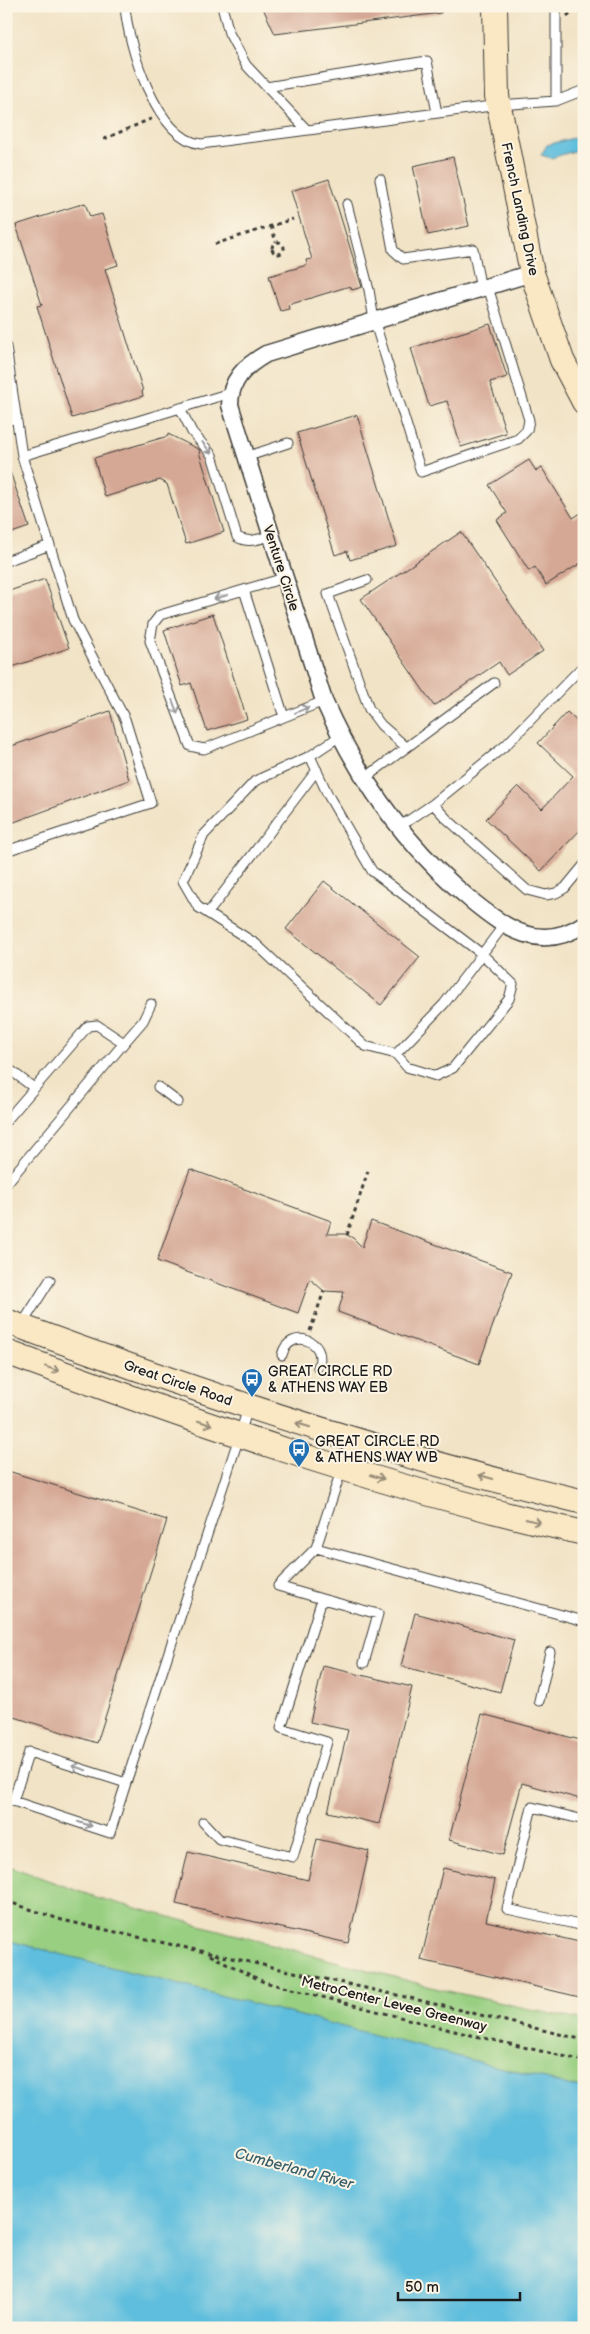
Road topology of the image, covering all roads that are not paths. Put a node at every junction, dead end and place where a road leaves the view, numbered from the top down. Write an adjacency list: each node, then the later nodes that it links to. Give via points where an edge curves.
1 (125, 6): 10 (lane, via 129,31 147,86 162,114 189,142 201,144)
2 (222, 6): 5 (lane, via 229,33 246,65)
3 (495, 6): 8 (street, French Landing Drive)
4 (556, 6): 7 (lane)
5 (266, 87): 9 (lane, via 427,62); 10 (lane)
6 (584, 90): 7 (lane)
7 (556, 101): 8 (lane)
8 (499, 105): 9 (lane); 13 (street, French Landing Drive)
9 (437, 113): 10 (lane)
10 (307, 130)
11 (380, 179): 14 (lane, via 394,250 403,259 473,249)
12 (347, 204): 15 (lane)
13 (532, 273): 14 (street); 18 (street, French Landing Drive, via 562,360)
14 (485, 288): 15 (street); 15 (lane, via 529,425 518,438 421,472)
15 (374, 320): 17 (street, via 266,354 246,367)
16 (6, 347): 20 (lane)
17 (230, 393): 19 (lane); 24 (street, Venture Circle, via 230,405)
18 (584, 402)
19 (180, 408): 23 (lane); 25 (lane, one-way to 25, via 192,432 212,455 237,537 244,541)
20 (17, 418): 21 (lane); 23 (lane)
21 (6, 421)
22 (288, 443): 24 (lane)
23 (22, 456): 26 (lane)
24 (246, 457): 25 (street, Venture Circle)
25 (271, 535): 28 (street, Venture Circle)
26 (50, 545): 27 (lane); 42 (lane, via 73,620 125,719 150,803)
27 (6, 561)
28 (284, 578): 30 (lane); 33 (street, Venture Circle)
29 (367, 580): 36 (lane, via 328,594 370,709 380,725)
30 (244, 590): 34 (lane); 34 (lane, one-way to 34, via 160,615 153,624 150,641 190,746 204,749)
31 (584, 665): 40 (lane, via 506,746)
32 (494, 683): 36 (lane)
33 (324, 701): 34 (lane, one-way to 33); 35 (street, Venture Circle)
34 (284, 717)
35 (340, 736): 37 (lane); 39 (street, Venture Circle)
36 (406, 748): 39 (lane)
37 (310, 756): 38 (lane); 44 (lane, via 255,782 204,836 183,881 198,907)
38 (317, 770): 44 (lane); 47 (lane, via 372,871)
39 (365, 778): 41 (street, Venture Circle)
40 (433, 804): 41 (lane); 43 (lane, via 527,890 546,895 556,893 566,888)
41 (399, 827): 46 (street, Venture Circle, via 450,882)
42 (6, 851)
43 (584, 866)
44 (208, 913): 50 (lane, via 256,944 365,1046)
45 (584, 924): 46 (street, Venture Circle, via 569,933 548,938 527,935)
46 (504, 925): 47 (lane)
47 (482, 954): 50 (lane, via 444,1004); 50 (lane, via 514,984 509,999 453,1068 436,1076 407,1067)
48 (151, 1004): 49 (lane, via 143,1021)
49 (124, 1043): 53 (lane, via 97,1026 88,1026); 56 (lane)
50 (396, 1054)
51 (6, 1071): 53 (lane, via 13,1072)
52 (158, 1087): 54 (lane)
53 (34, 1088): 55 (lane)
54 (178, 1102)
55 (6, 1121)
56 (6, 1184)
57 (50, 1280): 58 (lane)
58 (13, 1324): 62 (street, Great Circle Road)
59 (6, 1352): 63 (street, Great Circle Road, one-way to 63)
60 (282, 1355): 61 (lane, via 290,1341 302,1338 314,1343 319,1351)
61 (318, 1367)
62 (248, 1408): 63 (lane); 64 (street, Great Circle Road, one-way to 62)
63 (240, 1434): 65 (street, Great Circle Road); 74 (lane)
64 (351, 1440): 65 (lane); 66 (street, Great Circle Road, one-way to 64)
65 (341, 1466): 67 (street, Great Circle Road, one-way to 67); 68 (lane)
66 (584, 1502)
67 (584, 1532)
68 (316, 1548): 69 (lane, via 278,1586); 70 (lane)
69 (322, 1599): 72 (lane, via 378,1614); 76 (lane, via 281,1728 327,1742 293,1857 220,1839)
70 (584, 1621)
71 (550, 1652): 73 (lane)
72 (364, 1663)
73 (539, 1701)
74 (126, 1783): 74 (lane, one-way to 74, via 29,1752 13,1802 110,1832)
75 (584, 1820): 77 (lane, via 532,1807 507,1909)
76 (203, 1822)
77 (584, 1926)

